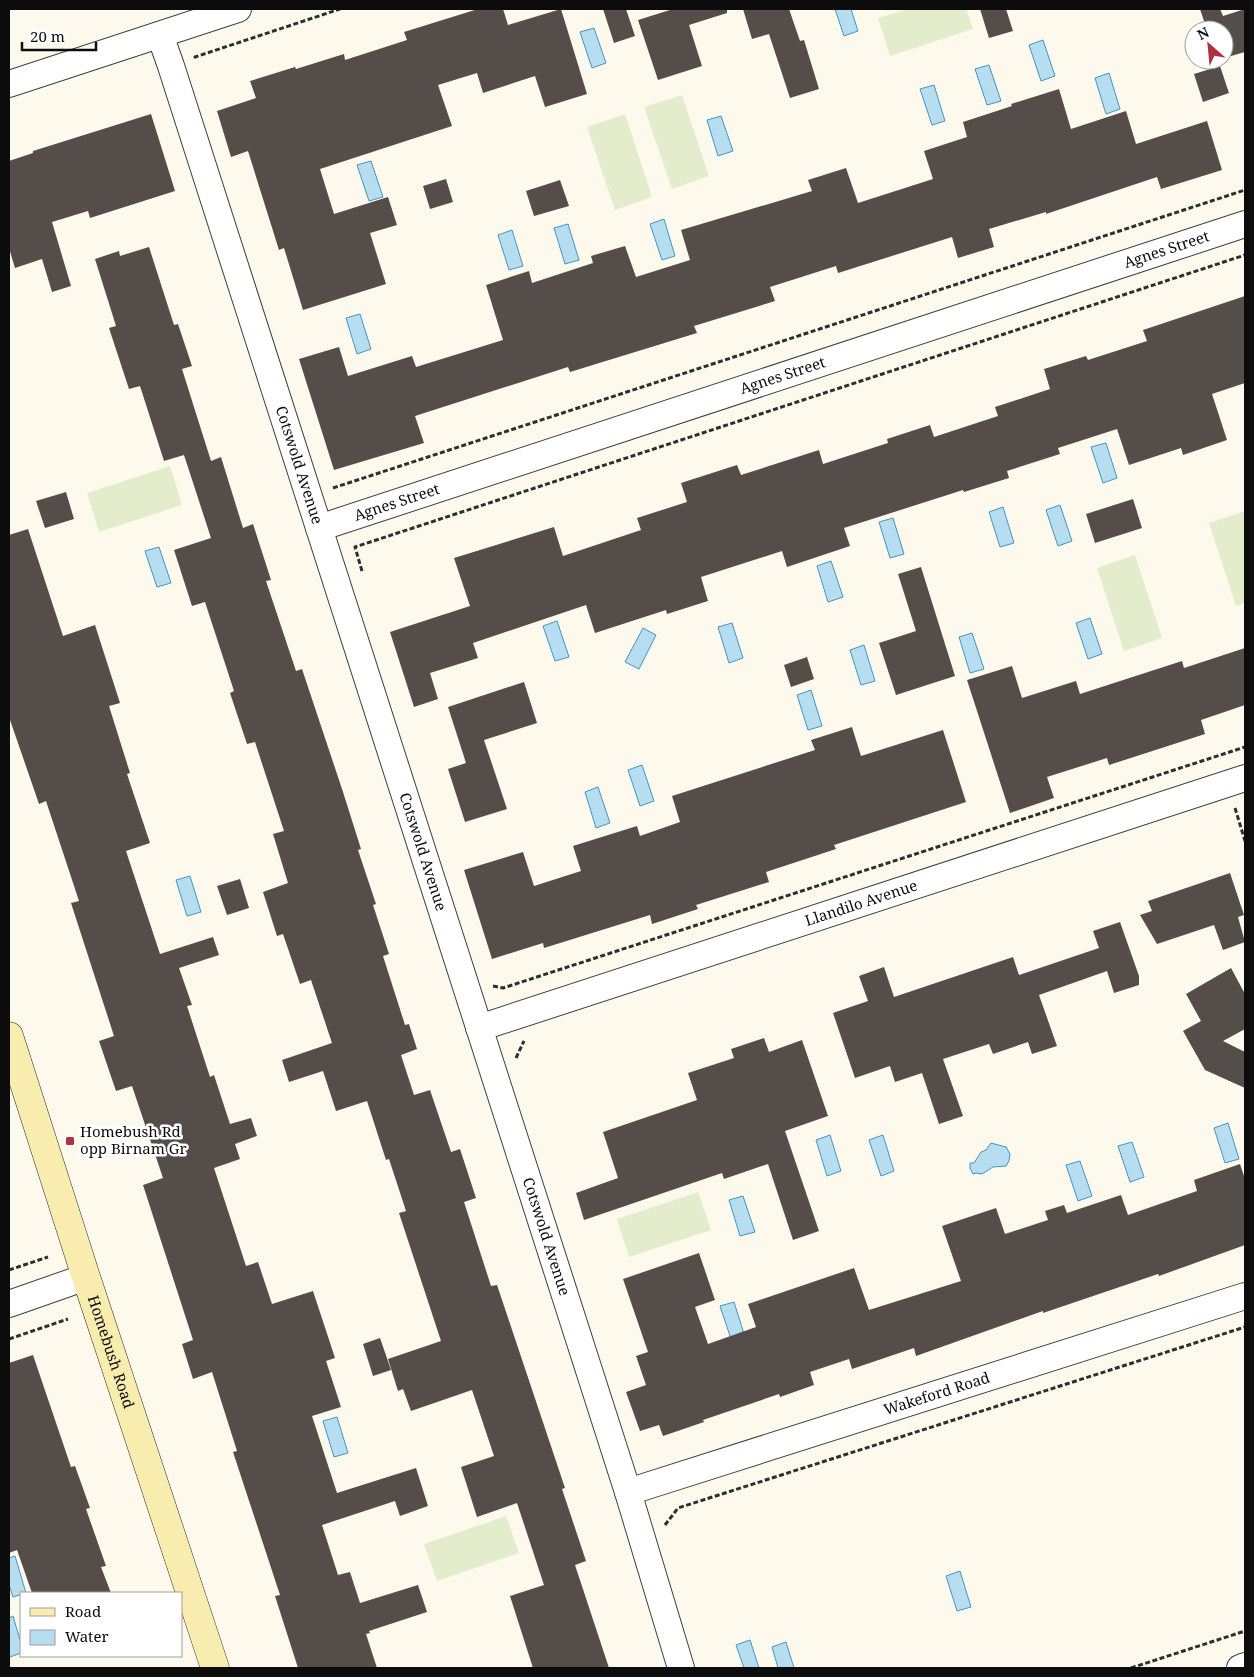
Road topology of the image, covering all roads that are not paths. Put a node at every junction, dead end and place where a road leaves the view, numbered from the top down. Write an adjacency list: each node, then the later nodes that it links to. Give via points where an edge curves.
1 (238, 9): 2 (street)
2 (160, 34): 3 (street); 5 (street, Cotswold Avenue)
3 (9, 84)
4 (1245, 224): 5 (street, Agnes Street)
5 (319, 528): 7 (street, Cotswold Avenue)
6 (1245, 780): 7 (street, Llandilo Avenue)
7 (479, 1028): 12 (street, Cotswold Avenue)
8 (9, 1036): 9 (main road, Homebush Road)
9 (86, 1277): 11 (street); 14 (main road, Homebush Road)
10 (1245, 1296): 12 (street, Wakeford Road)
11 (9, 1304)
12 (628, 1492): 15 (street, Cotswold Avenue)
13 (1245, 1666): 16 (street)
14 (215, 1668)
15 (681, 1668)
16 (1240, 1668)

